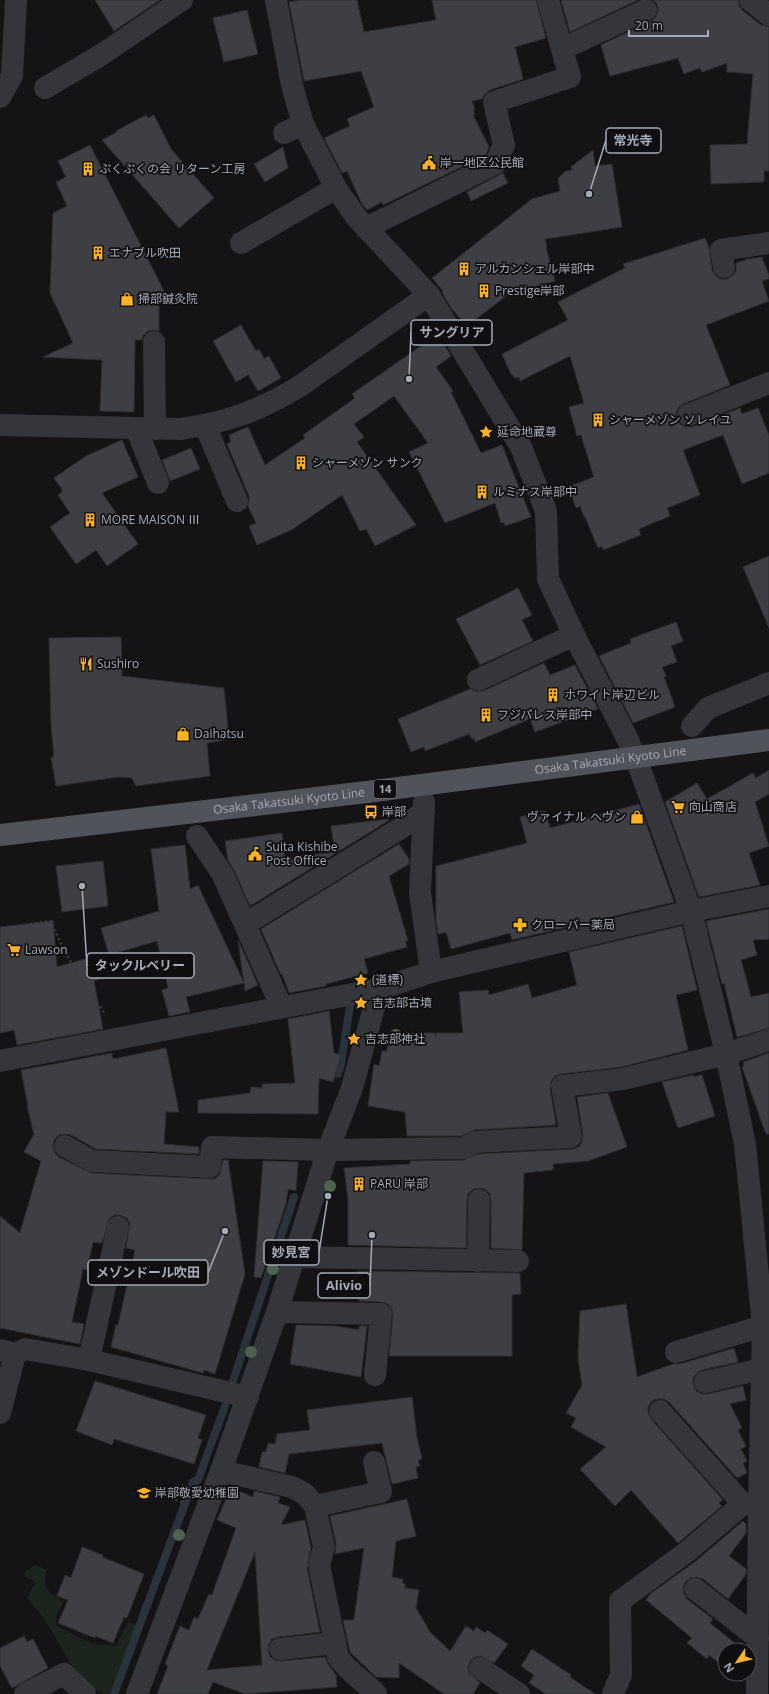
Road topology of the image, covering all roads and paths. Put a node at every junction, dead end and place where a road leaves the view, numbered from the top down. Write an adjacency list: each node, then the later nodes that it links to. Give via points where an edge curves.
1 (16, 0): 10 (street, via 12,76)
2 (182, 0): 9 (street, via 101,55)
3 (276, 0): 11 (street, via 292,85)
4 (548, 0): 8 (street)
5 (750, 0): 7 (street)
6 (646, 10): 8 (street)
7 (769, 15)
8 (562, 49): 14 (street, via 570,77 494,102 504,145 495,164)
9 (46, 88)
10 (0, 97)
11 (303, 124): 12 (street); 13 (street)
12 (284, 134)
13 (336, 188): 14 (street); 15 (street)
14 (366, 228): 18 (street)
15 (241, 243)
16 (769, 243): 17 (street, via 721,250)
17 (724, 267)
18 (428, 295): 22 (street, via 278,400 242,415); 27 (street, via 521,446 546,511 548,579)
19 (154, 342): 24 (street)
20 (769, 382): 21 (street)
21 (688, 415)
22 (205, 425): 24 (street, via 180,429); 26 (street)
23 (0, 426): 24 (street)
24 (145, 429): 25 (street)
25 (158, 483)
26 (236, 501)
27 (574, 635): 28 (street); 32 (street)
28 (478, 680)
29 (769, 683): 30 (street, via 708,708)
30 (692, 726)
31 (769, 740): 32 (main road, Osaka Takatsuki Kyoto Line / 14)
32 (636, 758): 33 (main road, Osaka Takatsuki Kyoto Line / 14); 38 (street)
33 (425, 784): 34 (street); 35 (main road, Osaka Takatsuki Kyoto Line / 14)
34 (424, 811): 40 (street, via 412,821); 41 (street, via 420,893)
35 (0, 835)
36 (197, 836): 40 (street, via 223,875)
37 (769, 896): 38 (street)
38 (691, 911): 41 (street); 46 (street)
39 (30, 924): 44 (path, via 51,921 79,977 103,1011)
40 (245, 924): 43 (street)
41 (431, 972): 42 (street)
42 (379, 989): 43 (street); 49 (street, via 352,1088)
43 (281, 1006): 44 (street)
44 (111, 1039): 47 (street)
45 (769, 1040): 46 (street)
46 (726, 1054): 49 (street, via 623,1079 562,1086 571,1137 475,1142 464,1148); 56 (street, via 745,1144)
47 (0, 1061)
48 (65, 1146): 49 (street, via 92,1162 210,1167 212,1147)
49 (328, 1150): 52 (street)
50 (479, 1200): 53 (street)
51 (118, 1227): 59 (street)
52 (294, 1257): 53 (street); 55 (street)
53 (478, 1261): 54 (street)
54 (518, 1261)
55 (277, 1312): 61 (street, via 380,1314); 63 (street)
56 (763, 1326): 58 (street); 60 (street)
57 (7, 1352): 59 (street, via 25,1349); 65 (street)
58 (676, 1352)
59 (88, 1360): 63 (street)
60 (762, 1369): 62 (street); 70 (street)
61 (375, 1375)
62 (705, 1382)
63 (248, 1397): 67 (street)
64 (660, 1411): 70 (street)
65 (0, 1413)
66 (374, 1462): 71 (street, via 381,1492)
67 (221, 1471): 71 (street, via 292,1487 305,1494); 79 (street)
68 (171, 1498): 69 (path)
69 (181, 1502)
70 (757, 1504): 73 (street); 82 (street, via 620,1601 621,1674)
71 (315, 1506): 74 (street, via 324,1547 319,1565)
72 (695, 1589): 73 (street)
73 (758, 1638): 83 (street)
74 (335, 1643): 75 (street); 80 (street, via 338,1657 345,1668)
75 (280, 1649)
76 (480, 1668): 81 (street)
77 (25, 1694): 78 (street, via 64,1674)
78 (85, 1694)
79 (137, 1694)
80 (376, 1694)
81 (519, 1694)
82 (613, 1694)
83 (757, 1694)

